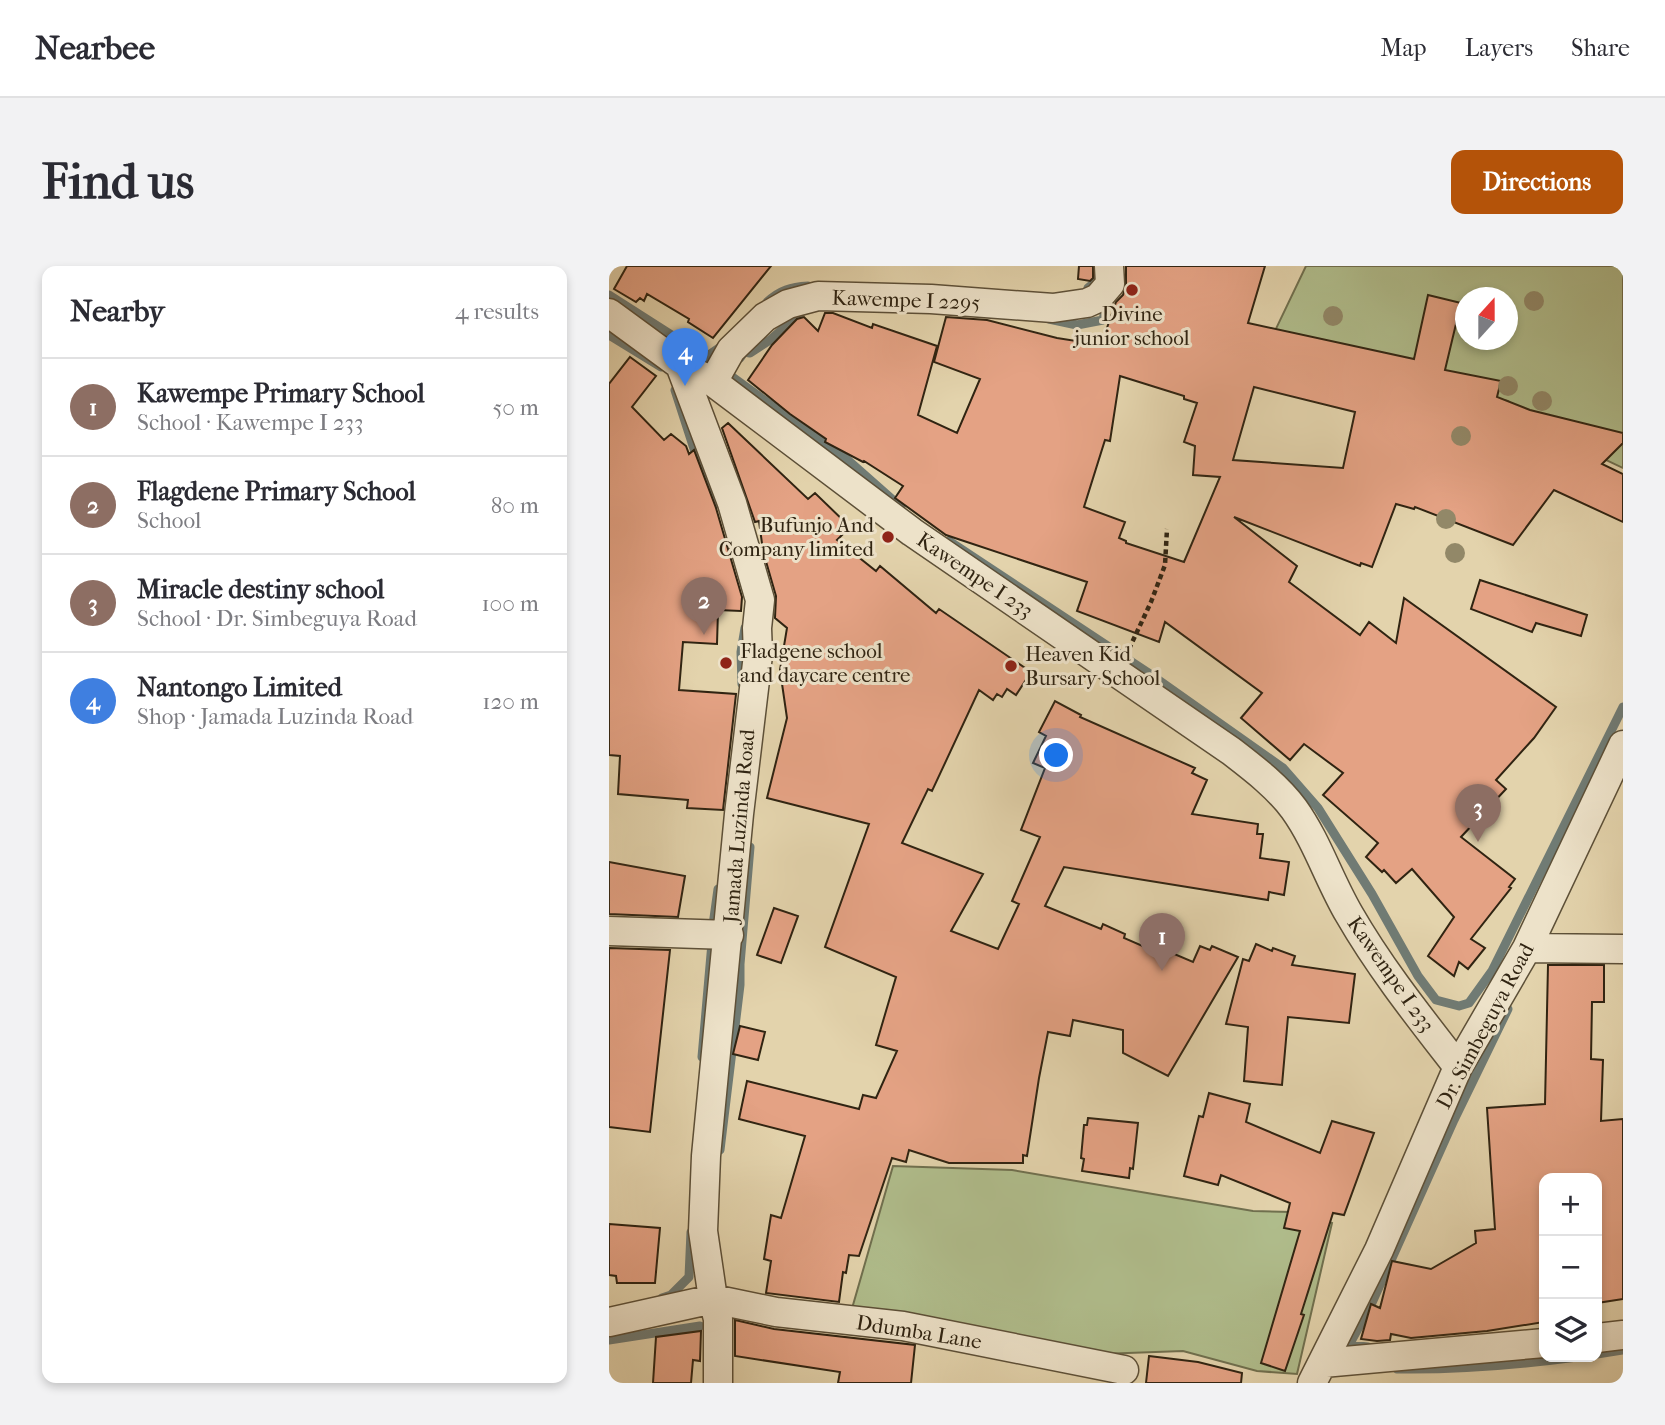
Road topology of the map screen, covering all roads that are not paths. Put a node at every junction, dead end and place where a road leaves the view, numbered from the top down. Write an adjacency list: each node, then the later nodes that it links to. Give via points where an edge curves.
1 (1109, 266): 4 (street, Kawempe I 2295, via 1109,284 1098,298 1053,308 844,296 818,296 789,304 765,317 731,350)
2 (609, 313): 3 (street, Kawempe I 233)
3 (680, 365): 4 (street, Kawempe I 233); 7 (street, Jamada Luzinda Road, via 732,503 760,600)
4 (713, 382): 10 (street, Kawempe I 233, via 912,532 1267,780 1294,808 1348,912)
5 (1623, 745): 8 (street, Dr. Simbeguya Road)
6 (609, 931): 7 (street)
7 (729, 934): 11 (street, Jamada Luzinda Road, via 706,1156 703,1231)
8 (1527, 948): 9 (street); 10 (street, Dr. Simbeguya Road)
9 (1623, 949)
10 (1458, 1067): 17 (street, Dr. Simbeguya Road, via 1380,1250)
11 (712, 1299): 12 (street); 16 (street, Ddumba Lane, via 776,1312 902,1326); 18 (street, Jamada Luzinda Road, via 718,1319)
12 (609, 1322)
13 (1623, 1335): 14 (street)
14 (1602, 1337)
15 (1539, 1344): 17 (street)
16 (1124, 1370)
17 (1318, 1373)
18 (718, 1383)

